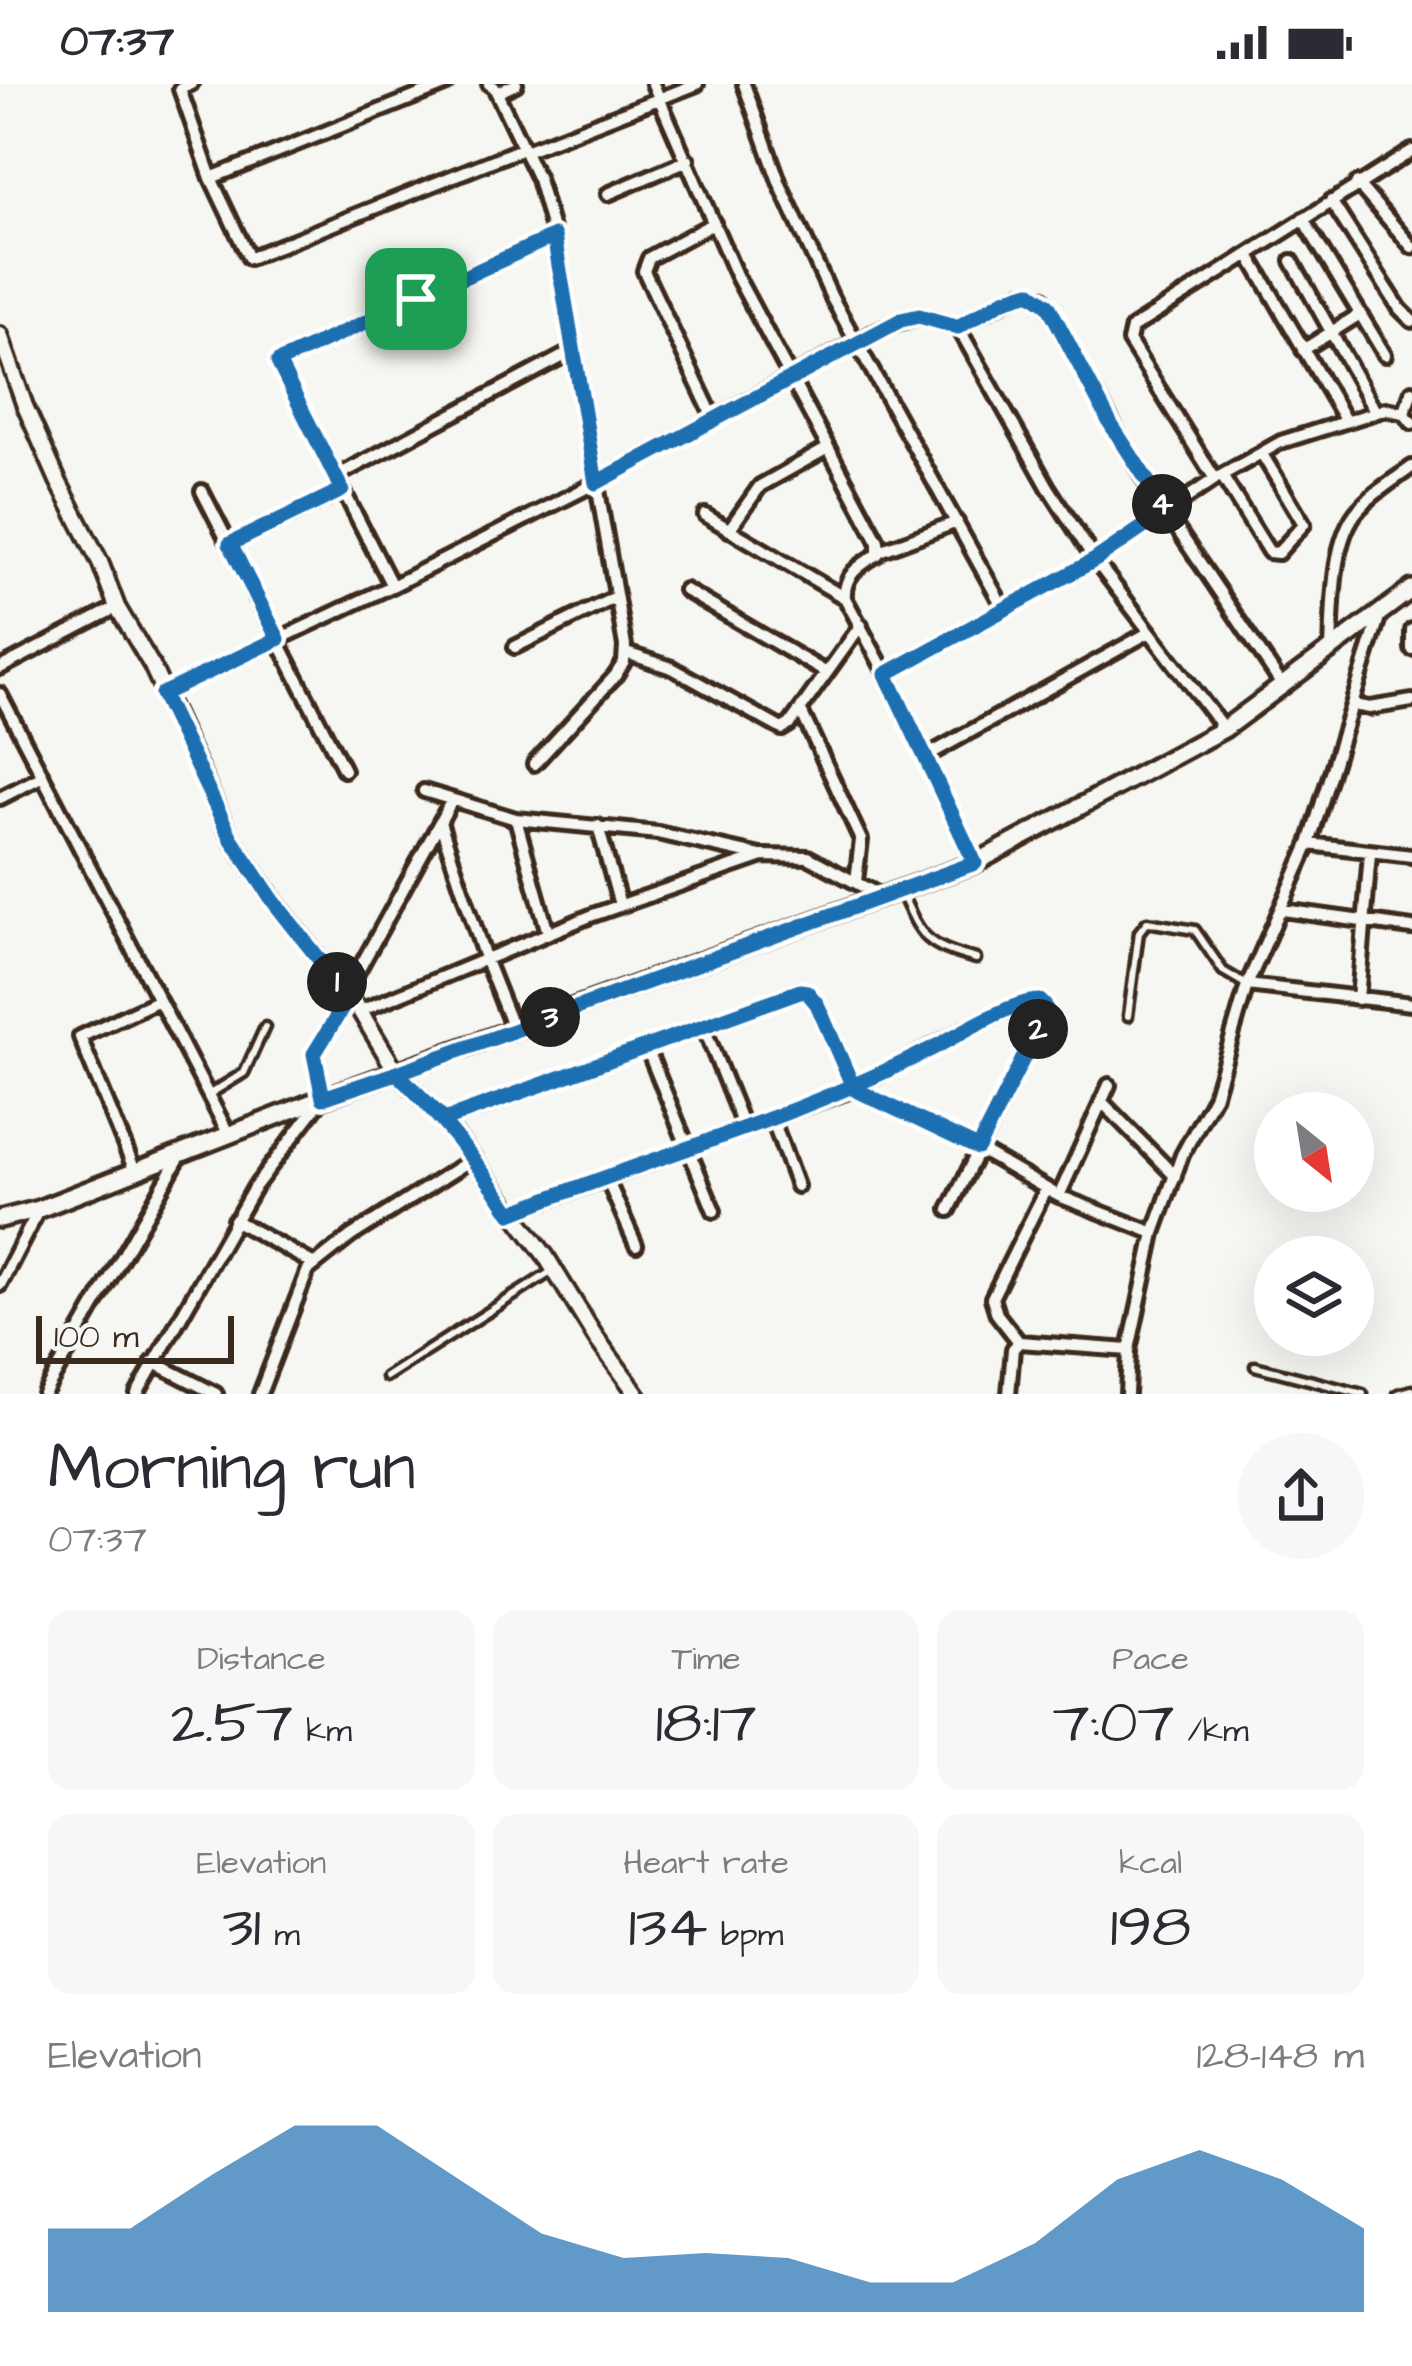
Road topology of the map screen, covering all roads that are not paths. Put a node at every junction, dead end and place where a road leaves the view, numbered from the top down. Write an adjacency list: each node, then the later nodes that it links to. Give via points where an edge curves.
1 (191, 84): 12 (street, via 180,89)
2 (448, 84): 12 (street)
3 (516, 84): 7 (street)
4 (653, 84): 8 (street)
5 (697, 84): 8 (street)
6 (744, 84): 27 (street, via 808,250)
7 (493, 88): 9 (street)
8 (659, 99): 9 (street); 11 (street)
9 (525, 149): 12 (street, via 249,258); 18 (street)
10 (1412, 151): 13 (street)
11 (688, 160): 14 (street); 17 (street)
12 (211, 178)
13 (1358, 183): 15 (street); 19 (street)
14 (608, 194)
15 (1331, 201): 16 (street); 23 (street)
16 (1303, 219): 20 (street); 22 (street)
17 (715, 223): 31 (street); 35 (street, via 644,264)
18 (554, 236): 29 (street); 40 (street, via 278,362)
19 (1412, 247)
20 (1249, 255): 28 (street); 41 (street, via 1128,335)
21 (1292, 261): 25 (street)
22 (1360, 314): 25 (street); 30 (street)
23 (1412, 321)
24 (958, 327): 27 (street, via 919,316); 45 (street, via 1021,293 1042,297); 51 (street)
25 (1332, 332): 28 (street); 33 (street)
26 (0, 338): 57 (street)
27 (857, 341): 31 (street); 47 (street)
28 (1303, 350): 36 (street)
29 (572, 352): 40 (street); 42 (street)
30 (1385, 355)
31 (789, 376): 35 (street); 37 (street)
32 (1412, 391): 34 (street)
33 (1375, 411): 34 (street); 36 (street)
34 (1408, 418)
35 (714, 419): 42 (street)
36 (1345, 420): 38 (street)
37 (828, 448): 48 (street, via 760,486); 50 (street)
38 (1262, 454): 41 (street); 41 (street, via 1304,524 1278,553 1269,552)
39 (1412, 467): 65 (street, via 1350,521)
40 (335, 477): 43 (street)
41 (1218, 478): 45 (street)
42 (596, 483): 52 (street); 55 (street)
43 (342, 490): 49 (street); 52 (street)
44 (202, 491): 49 (street)
45 (1167, 511): 51 (street); 71 (street)
46 (705, 514): 48 (street)
47 (957, 522): 50 (street); 58 (street)
48 (729, 530): 56 (street)
49 (230, 544): 63 (street)
50 (880, 550): 56 (street, via 853,570)
51 (1095, 560): 58 (street); 62 (street)
52 (392, 586): 63 (street)
53 (685, 590): 69 (street)
54 (1411, 592): 59 (main road)
55 (616, 597): 64 (street); 67 (street)
56 (845, 598): 60 (street)
57 (117, 607): 68 (street); 73 (street)
58 (1004, 609): 70 (street)
59 (1381, 612): 65 (main road); 75 (street)
60 (861, 625): 69 (street); 70 (street)
61 (1412, 630): 66 (street)
62 (1148, 633): 77 (street); 78 (street)
63 (278, 639): 73 (street); 80 (street)
64 (515, 647)
65 (1331, 649): 71 (main road)
66 (1412, 649)
67 (626, 653): 76 (street, via 672,668 776,729); 79 (street, via 615,676)
68 (0, 668)
69 (825, 673): 76 (street)
70 (886, 674): 78 (street)
71 (1282, 685): 77 (main road)
72 (0, 694): 81 (street)
73 (162, 694): 104 (street, via 231,838)
74 (1412, 702): 75 (street)
75 (1354, 705): 88 (street)
76 (801, 711): 93 (street, via 861,840)
77 (1224, 729): 92 (main road)
78 (925, 757): 92 (street)
79 (534, 764)
80 (344, 770)
81 (43, 776): 83 (street); 106 (street)
82 (424, 791): 84 (street)
83 (0, 798)
84 (452, 800): 85 (street); 86 (street)
85 (516, 820): 87 (street); 100 (street)
86 (440, 821): 101 (street); 104 (street)
87 (598, 826): 90 (street); 96 (street)
88 (1309, 844): 89 (street); 97 (street)
89 (1370, 853): 91 (street); 98 (street)
90 (763, 856): 93 (street, via 808,857); 96 (street)
91 (1412, 856)
92 (975, 863): 94 (main road)
93 (856, 881): 95 (street)
94 (899, 888): 95 (main road); 102 (lane, via 923,938)
95 (879, 895): 112 (main road)
96 (620, 905): 100 (street)
97 (1283, 910): 98 (street); 103 (street)
98 (1365, 924): 99 (street); 105 (street)
99 (1412, 928)
100 (548, 933): 101 (street)
101 (484, 958): 108 (street); 112 (street)
102 (976, 959)
103 (1247, 985): 105 (street); 109 (lane, via 1223,971 1195,930 1147,922); 129 (street, via 1214,1097)
104 (347, 995): 108 (street); 118 (street, via 314,1054)
105 (1358, 999): 107 (street)
106 (159, 1000): 117 (street); 128 (street, via 80,1037)
107 (1412, 1004)
108 (360, 1011): 114 (street)
109 (1128, 1016)
110 (703, 1025): 113 (street); 116 (street, via 807,992); 122 (street)
111 (265, 1028): 117 (lane, via 244,1073)
112 (514, 1031): 114 (main road)
113 (646, 1046): 121 (street); 124 (street)
114 (397, 1073): 118 (main road); 121 (street)
115 (1109, 1085): 119 (street)
116 (854, 1089): 120 (street); 125 (street); 125 (street, via 1040,1001 1045,1015)
117 (208, 1095): 123 (street)
118 (323, 1098): 123 (main road); 139 (street)
119 (1101, 1101): 129 (street); 133 (street)
120 (772, 1118): 122 (street); 131 (street)
121 (444, 1120): 127 (street)
122 (744, 1128): 124 (street)
123 (229, 1135): 126 (main road)
124 (686, 1148): 130 (street); 136 (street)
125 (978, 1148): 132 (street); 135 (street)
126 (182, 1153): 128 (main road); 151 (street)
127 (474, 1158): 137 (street); 142 (street)
128 (135, 1172): 134 (main road)
129 (1175, 1176): 140 (street)
130 (606, 1178): 137 (street); 141 (street)
131 (797, 1186)
132 (1046, 1189): 133 (street); 145 (street, via 992,1298)
133 (1059, 1196): 140 (street)
134 (39, 1209): 138 (main road); 144 (street)
135 (950, 1210)
136 (714, 1211)
137 (511, 1213): 143 (street)
138 (0, 1219)
139 (234, 1220): 142 (street); 147 (street)
140 (1154, 1233): 146 (street)
141 (636, 1245)
142 (314, 1264): 154 (street)
143 (554, 1270): 149 (lane); 155 (street)
144 (0, 1285)
145 (1019, 1342): 146 (street); 156 (street)
146 (1129, 1350): 157 (street)
147 (153, 1363): 152 (street); 153 (street)
148 (1255, 1366): 158 (lane)
149 (386, 1377)
150 (1412, 1390): 159 (lane)
151 (44, 1394)
152 (137, 1394)
153 (216, 1394)
154 (260, 1394)
155 (637, 1394)
156 (1009, 1394)
157 (1127, 1394)
158 (1363, 1394)
159 (1398, 1394)

